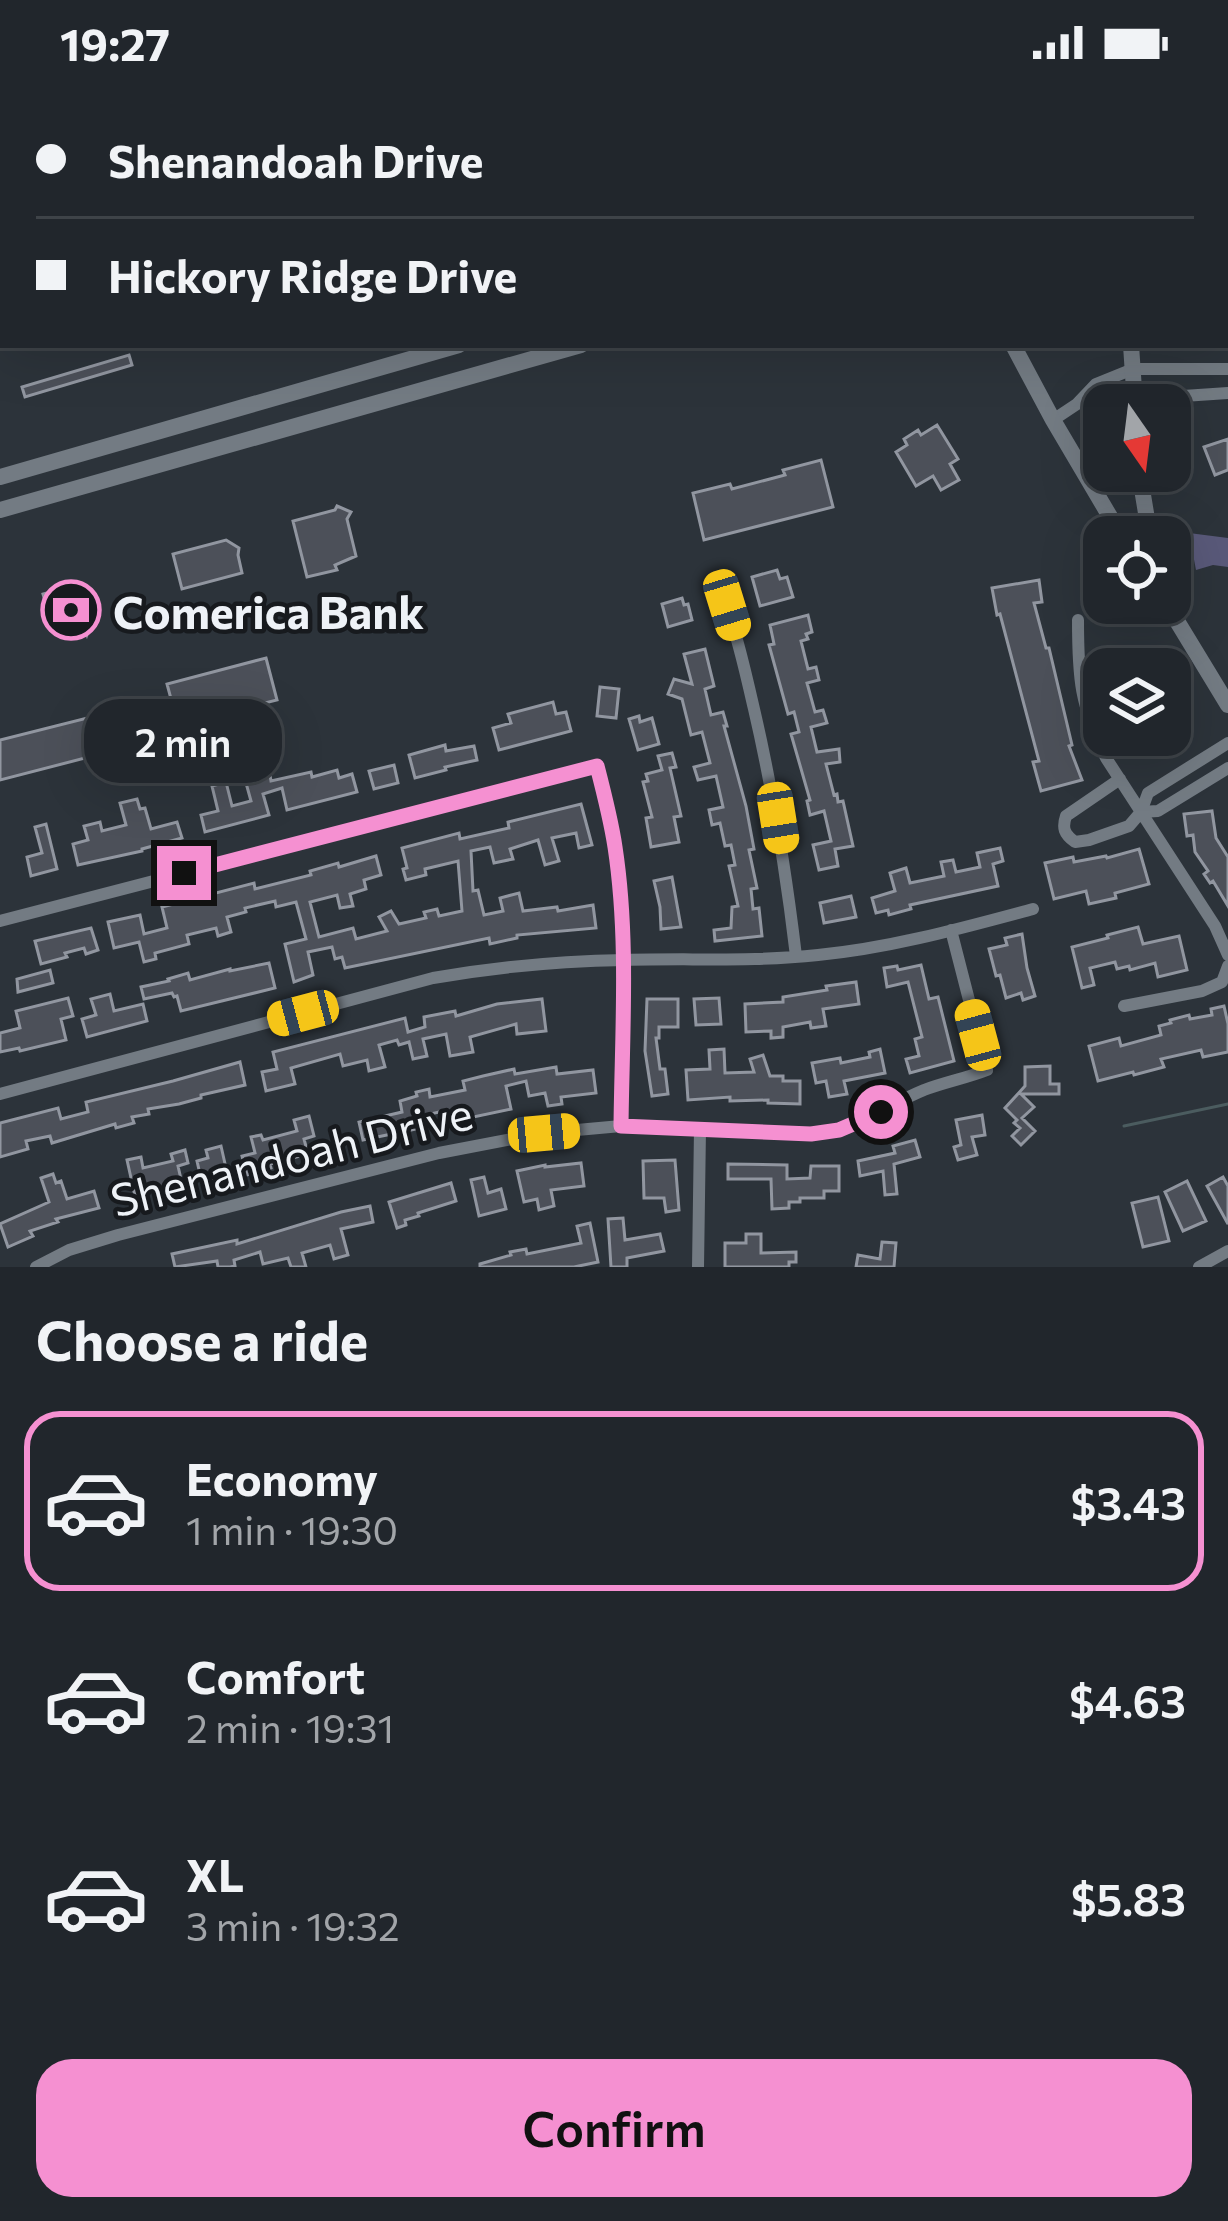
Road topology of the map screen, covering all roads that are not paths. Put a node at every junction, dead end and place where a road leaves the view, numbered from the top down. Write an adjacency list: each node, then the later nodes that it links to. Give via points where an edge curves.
1 (449, 348): 10 (main road)
2 (558, 348): 14 (main road)
3 (1015, 348): 13 (main road)
4 (1132, 348): 6 (main road)
5 (1228, 368): 6 (street)
6 (1133, 369): 7 (main road); 11 (street, via 1096,384)
7 (1134, 384)
8 (1228, 393): 9 (street)
9 (1191, 397)
10 (275, 398): 14 (main road); 15 (main road)
11 (1077, 404): 12 (street); 13 (street)
12 (1083, 404)
13 (1053, 420): 17 (main road)
14 (253, 437): 16 (main road)
15 (0, 477)
16 (0, 510)
17 (1110, 516)
18 (717, 584): 30 (street, via 773,795)
19 (1078, 620): 24 (street, via 1085,710)
20 (1179, 624): 21 (main road)
21 (1228, 705)
22 (1228, 743): 25 (street, via 1148,793)
23 (1228, 769): 25 (street, via 1158,811)
24 (1120, 779): 25 (street); 25 (street, via 1066,816 1067,836 1089,840 1130,826)
25 (1141, 812): 29 (street)
26 (1033, 909): 28 (street)
27 (0, 921): 31 (street, via 597,766 615,847)
28 (951, 930): 30 (street); 37 (street, Shenandoah Drive, via 987,1070 839,1130)
29 (1228, 955)
30 (796, 956): 31 (street)
31 (624, 960): 35 (street, via 433,978); 36 (street)
32 (1228, 966): 33 (street)
33 (1225, 984): 34 (street)
34 (1124, 1006)
35 (0, 1094)
36 (621, 1126): 37 (street, Shenandoah Drive); 39 (street, Shenandoah Drive, via 439,1153 118,1235)
37 (700, 1129): 40 (street)
38 (1228, 1251): 41 (street)
39 (36, 1267)
40 (698, 1267)
41 (1199, 1267)

